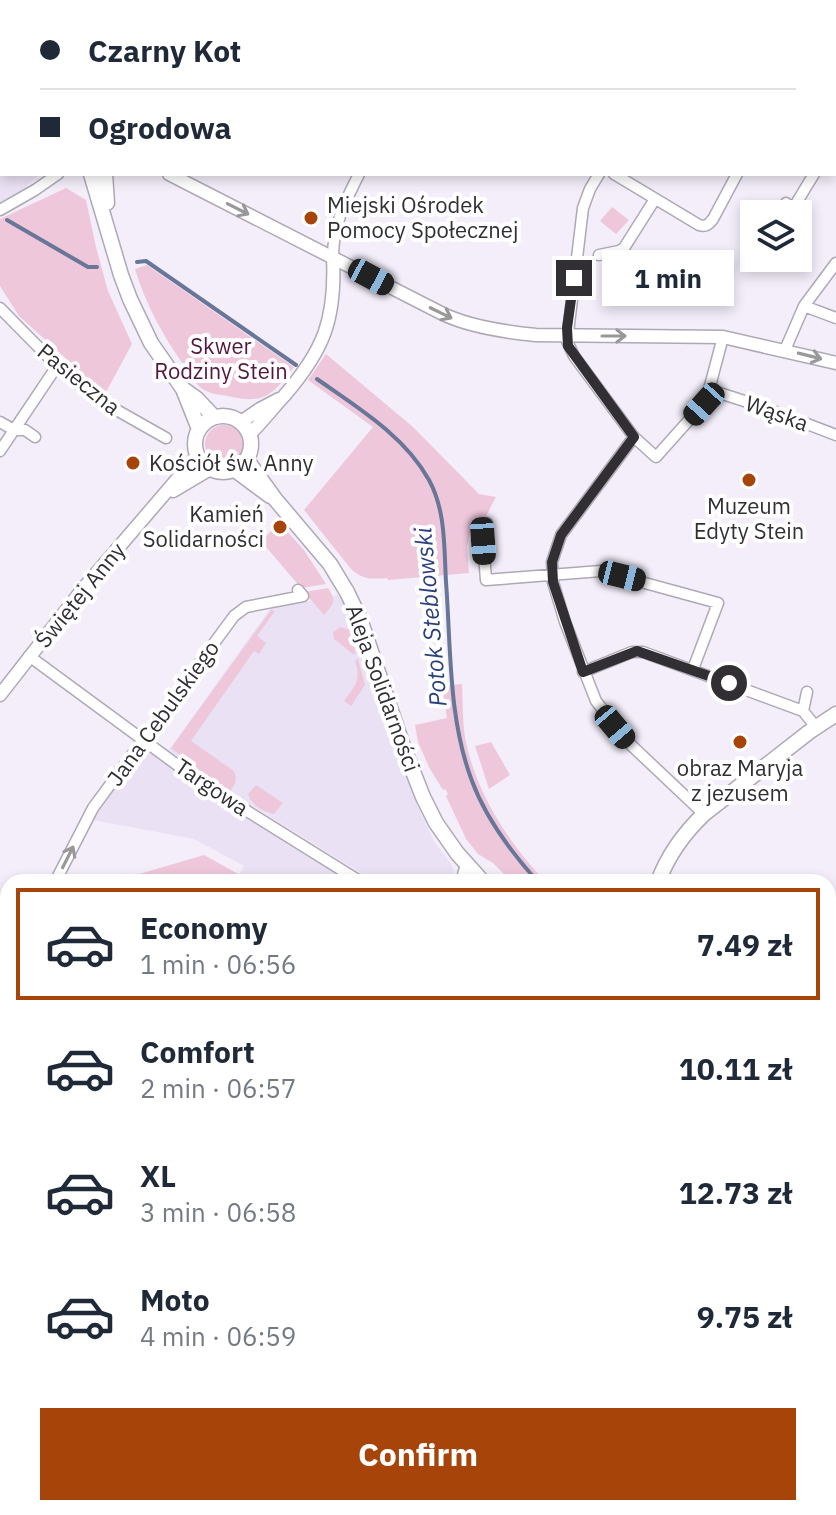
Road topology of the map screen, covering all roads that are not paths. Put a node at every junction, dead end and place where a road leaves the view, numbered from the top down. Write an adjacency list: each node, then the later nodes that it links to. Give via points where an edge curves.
1 (42, 176): 11 (street)
2 (55, 176): 11 (street)
3 (92, 176): 15 (main road)
4 (105, 176): 15 (main road)
5 (173, 176): 17 (street, one-way to 17)
6 (358, 176): 17 (street, via 339,217)
7 (598, 176): 22 (street, via 583,208)
8 (617, 176): 12 (street)
9 (736, 176): 12 (street, via 705,227)
10 (812, 176): 13 (street)
11 (24, 196): 14 (street)
12 (655, 199): 16 (street, via 624,248)
13 (794, 200)
14 (0, 210)
15 (109, 235): 27 (main road, via 151,343)
16 (599, 255)
17 (333, 257): 22 (street, one-way to 22, via 452,319 518,333); 31 (street, via 325,335 310,365)
18 (836, 263): 19 (street)
19 (804, 306): 21 (street); 24 (street)
20 (0, 308): 26 (street, Pasieczna)
21 (836, 318)
22 (567, 336): 23 (street, one-way to 23); 36 (street, via 570,350)
23 (723, 337): 24 (street); 28 (street)
24 (785, 350): 25 (street, one-way to 25)
25 (836, 363)
26 (57, 366): 33 (street); 37 (street, Pasieczna, via 112,409)
27 (183, 389): 29 (main road); 32 (main road)
28 (710, 390): 34 (street, Wąska); 36 (street, via 704,404 656,457)
29 (214, 417): 31 (main road, via 229,416); 32 (main road)
30 (0, 422): 33 (street)
31 (246, 428): 40 (main road, via 251,452)
32 (199, 429): 39 (main road)
33 (14, 430): 35 (street); 38 (street)
34 (836, 435)
35 (35, 437)
36 (634, 437): 46 (street, via 561,535)
37 (166, 438)
38 (0, 451)
39 (197, 456): 41 (main road); 43 (street, Świętej Anny)
40 (247, 460): 42 (main road); 44 (main road, Aleja Solidarności)
41 (210, 469): 42 (main road); 43 (street, Świętej Anny)
42 (235, 470): 44 (main road, Aleja Solidarności)
43 (163, 497): 48 (street, Świętej Anny)
44 (275, 499): 58 (main road, Aleja Solidarności, via 347,592 423,797)
45 (487, 523): 46 (street, via 486,580)
46 (552, 575): 49 (street, via 605,572 718,603); 50 (street)
47 (298, 590): 56 (street, Jana Cebulskiego, via 303,596 246,607 234,616)
48 (29, 656): 52 (street, Świętej Anny); 56 (street, Targowa)
49 (693, 669): 50 (street, via 637,651); 53 (street)
50 (583, 672): 57 (street, via 596,701 631,745)
51 (807, 692): 53 (street)
52 (0, 695)
53 (803, 711): 55 (street)
54 (836, 714): 55 (main road)
55 (816, 727): 57 (main road)
56 (145, 740): 59 (street, Jana Cebulskiego, one-way to 56, via 93,808); 60 (street, Targowa)
57 (704, 814): 63 (main road, via 673,849)
58 (466, 864): 61 (street); 62 (main road, Aleja Solidarności)
59 (59, 874)
60 (348, 874)
61 (463, 874)
62 (475, 874)
63 (662, 874)

